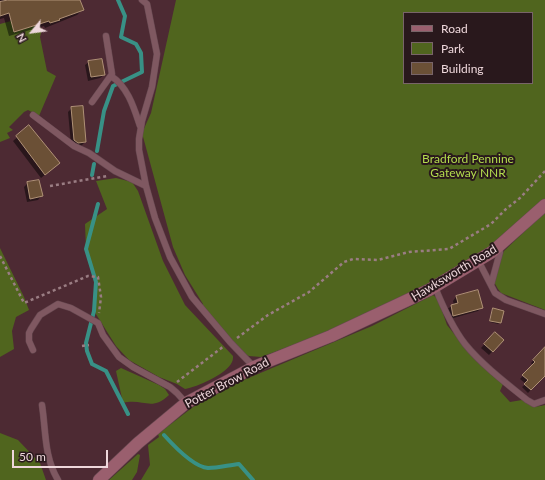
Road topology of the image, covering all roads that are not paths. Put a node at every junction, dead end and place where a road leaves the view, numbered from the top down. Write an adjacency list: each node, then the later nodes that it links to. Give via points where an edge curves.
1 (142, 0): 6 (lane, via 147,4 157,54 152,87)
2 (106, 36): 3 (lane)
3 (111, 76): 4 (lane); 6 (lane, via 117,79 132,102)
4 (92, 102)
5 (33, 115): 7 (lane, via 70,143)
6 (140, 128): 7 (lane, via 139,150)
7 (146, 186): 16 (lane, via 170,257 192,297)
8 (545, 205): 9 (street, Hawksworth Road)
9 (499, 246): 10 (street, Hawksworth Road); 11 (lane, via 500,252)
10 (478, 260): 11 (lane); 12 (street, Hawksworth Road)
11 (491, 285): 13 (lane, via 494,293 506,300)
12 (435, 287): 14 (street, Hawksworth Road); 17 (lane, via 465,345 527,400 534,404)
13 (545, 314)
14 (331, 336): 16 (street, Potter Brow Road)
15 (33, 350): 18 (lane, via 29,333 40,315 58,304 71,308 96,322 119,357 170,387)
16 (254, 366): 18 (street, Potter Brow Road)
17 (545, 400)
18 (186, 403): 21 (street, Potter Brow Road)
19 (42, 405): 20 (lane, via 48,458)
20 (58, 480)
21 (99, 480)

